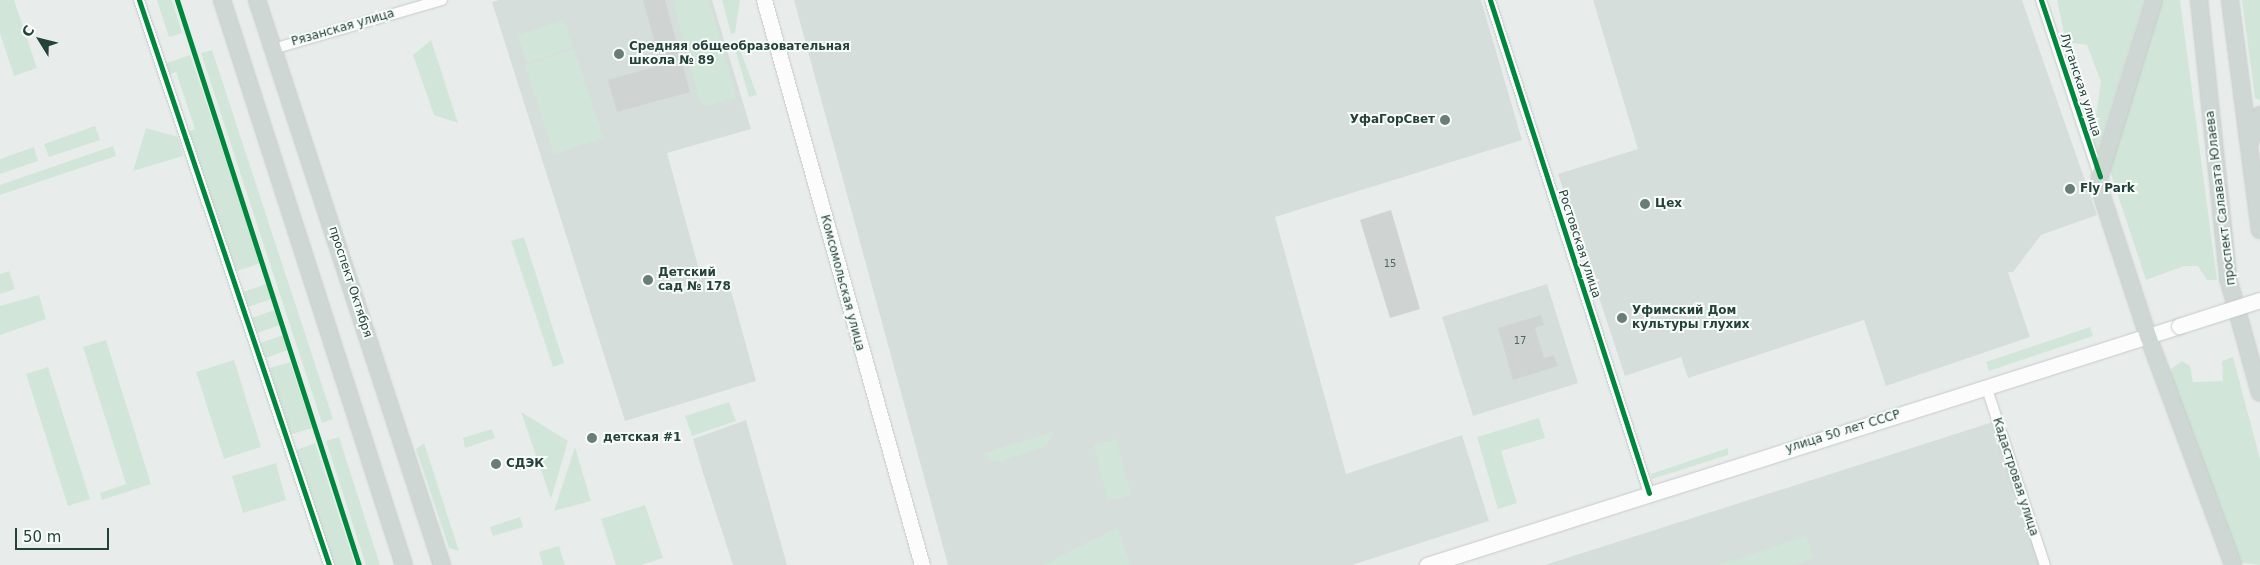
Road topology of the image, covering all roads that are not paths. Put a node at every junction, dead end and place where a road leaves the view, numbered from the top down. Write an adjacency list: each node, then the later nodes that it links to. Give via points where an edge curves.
1 (139, 0): 21 (street)
2 (222, 0): 22 (main road)
3 (257, 0): 11 (main road, проспект Октября)
4 (442, 0): 11 (street, Рязанская улица)
5 (764, 0): 24 (main road, Комсомольская улица)
6 (1490, 0): 20 (street, Ростовская улица)
7 (2041, 0): 14 (street, Луганская улица)
8 (2154, 0): 14 (main road)
9 (2199, 0): 19 (main road, проспект Салавата Юлаева, via 2228,278)
10 (2230, 0): 13 (main road)
11 (273, 49): 23 (main road, проспект Октября)
12 (2260, 115): 13 (main road)
13 (2247, 152): 15 (main road)
14 (2100, 176): 17 (main road, via 2108,218)
15 (2260, 230)
16 (2260, 300): 17 (main road, улица 50 лет СССР, bridge)
17 (2148, 336): 18 (main road, улица 50 лет СССР); 27 (main road)
18 (1987, 389): 20 (main road, улица 50 лет СССР); 26 (street, Кадастровая улица)
19 (2260, 393)
20 (1649, 493): 25 (main road, улица 50 лет СССР)
21 (329, 565)
22 (404, 565)
23 (442, 565)
24 (922, 565)
25 (1427, 565)
26 (2045, 565)
27 (2233, 565)

